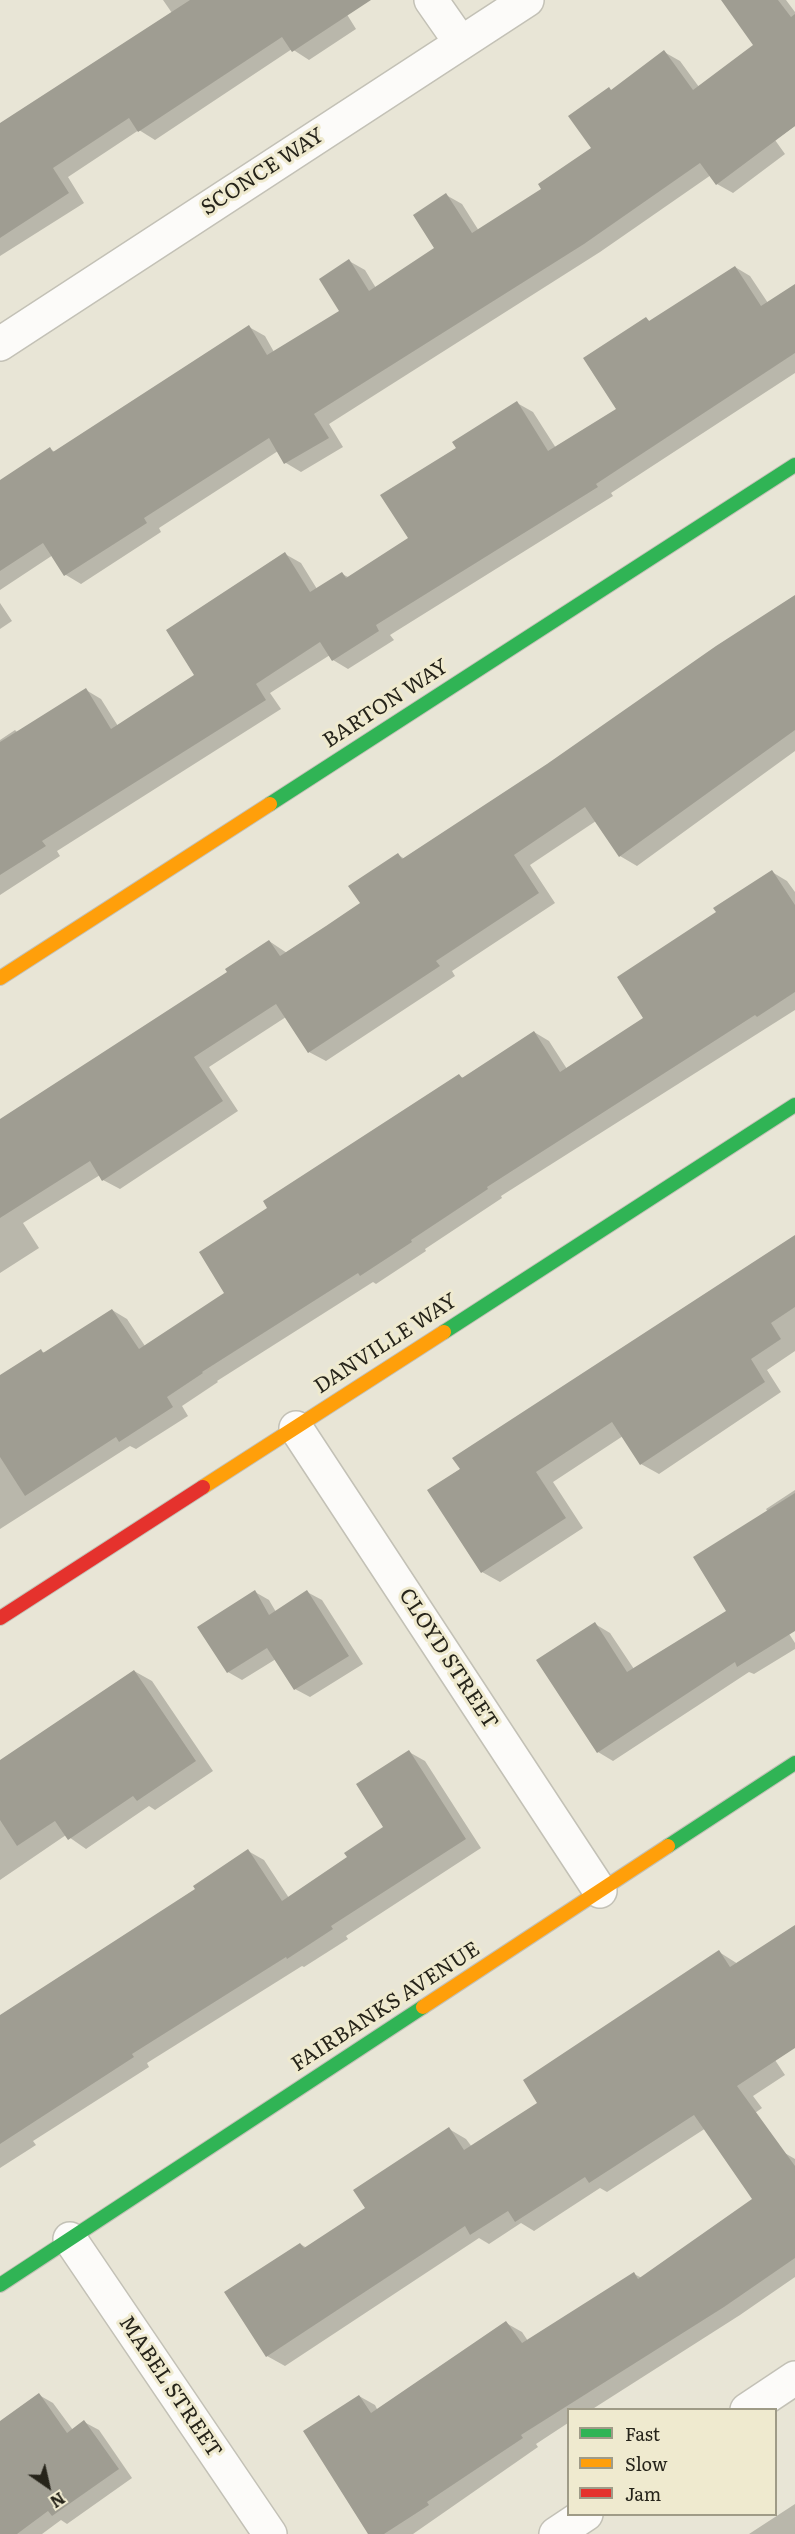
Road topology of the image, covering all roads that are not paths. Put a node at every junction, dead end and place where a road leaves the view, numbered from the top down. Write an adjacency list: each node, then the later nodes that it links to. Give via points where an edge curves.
1 (431, 0): 3 (street)
2 (527, 0): 3 (street, SCONCE WAY)
3 (461, 43): 4 (street, SCONCE WAY)
4 (0, 344)
5 (795, 465): 6 (street, BARTON WAY)
6 (0, 978)
7 (795, 1105): 8 (street, DANVILLE WAY)
8 (296, 1428): 9 (street, DANVILLE WAY); 11 (street, CLOYD STREET)
9 (0, 1618)
10 (795, 1763): 11 (street, FAIRBANKS AVENUE)
11 (600, 1891): 12 (street, FAIRBANKS AVENUE)
12 (70, 2239): 13 (street, FAIRBANKS AVENUE); 17 (street, MABEL STREET)
13 (0, 2285)
14 (795, 2378): 15 (street)
15 (749, 2408)
16 (583, 2516): 18 (street)
17 (270, 2534)
18 (556, 2534)

